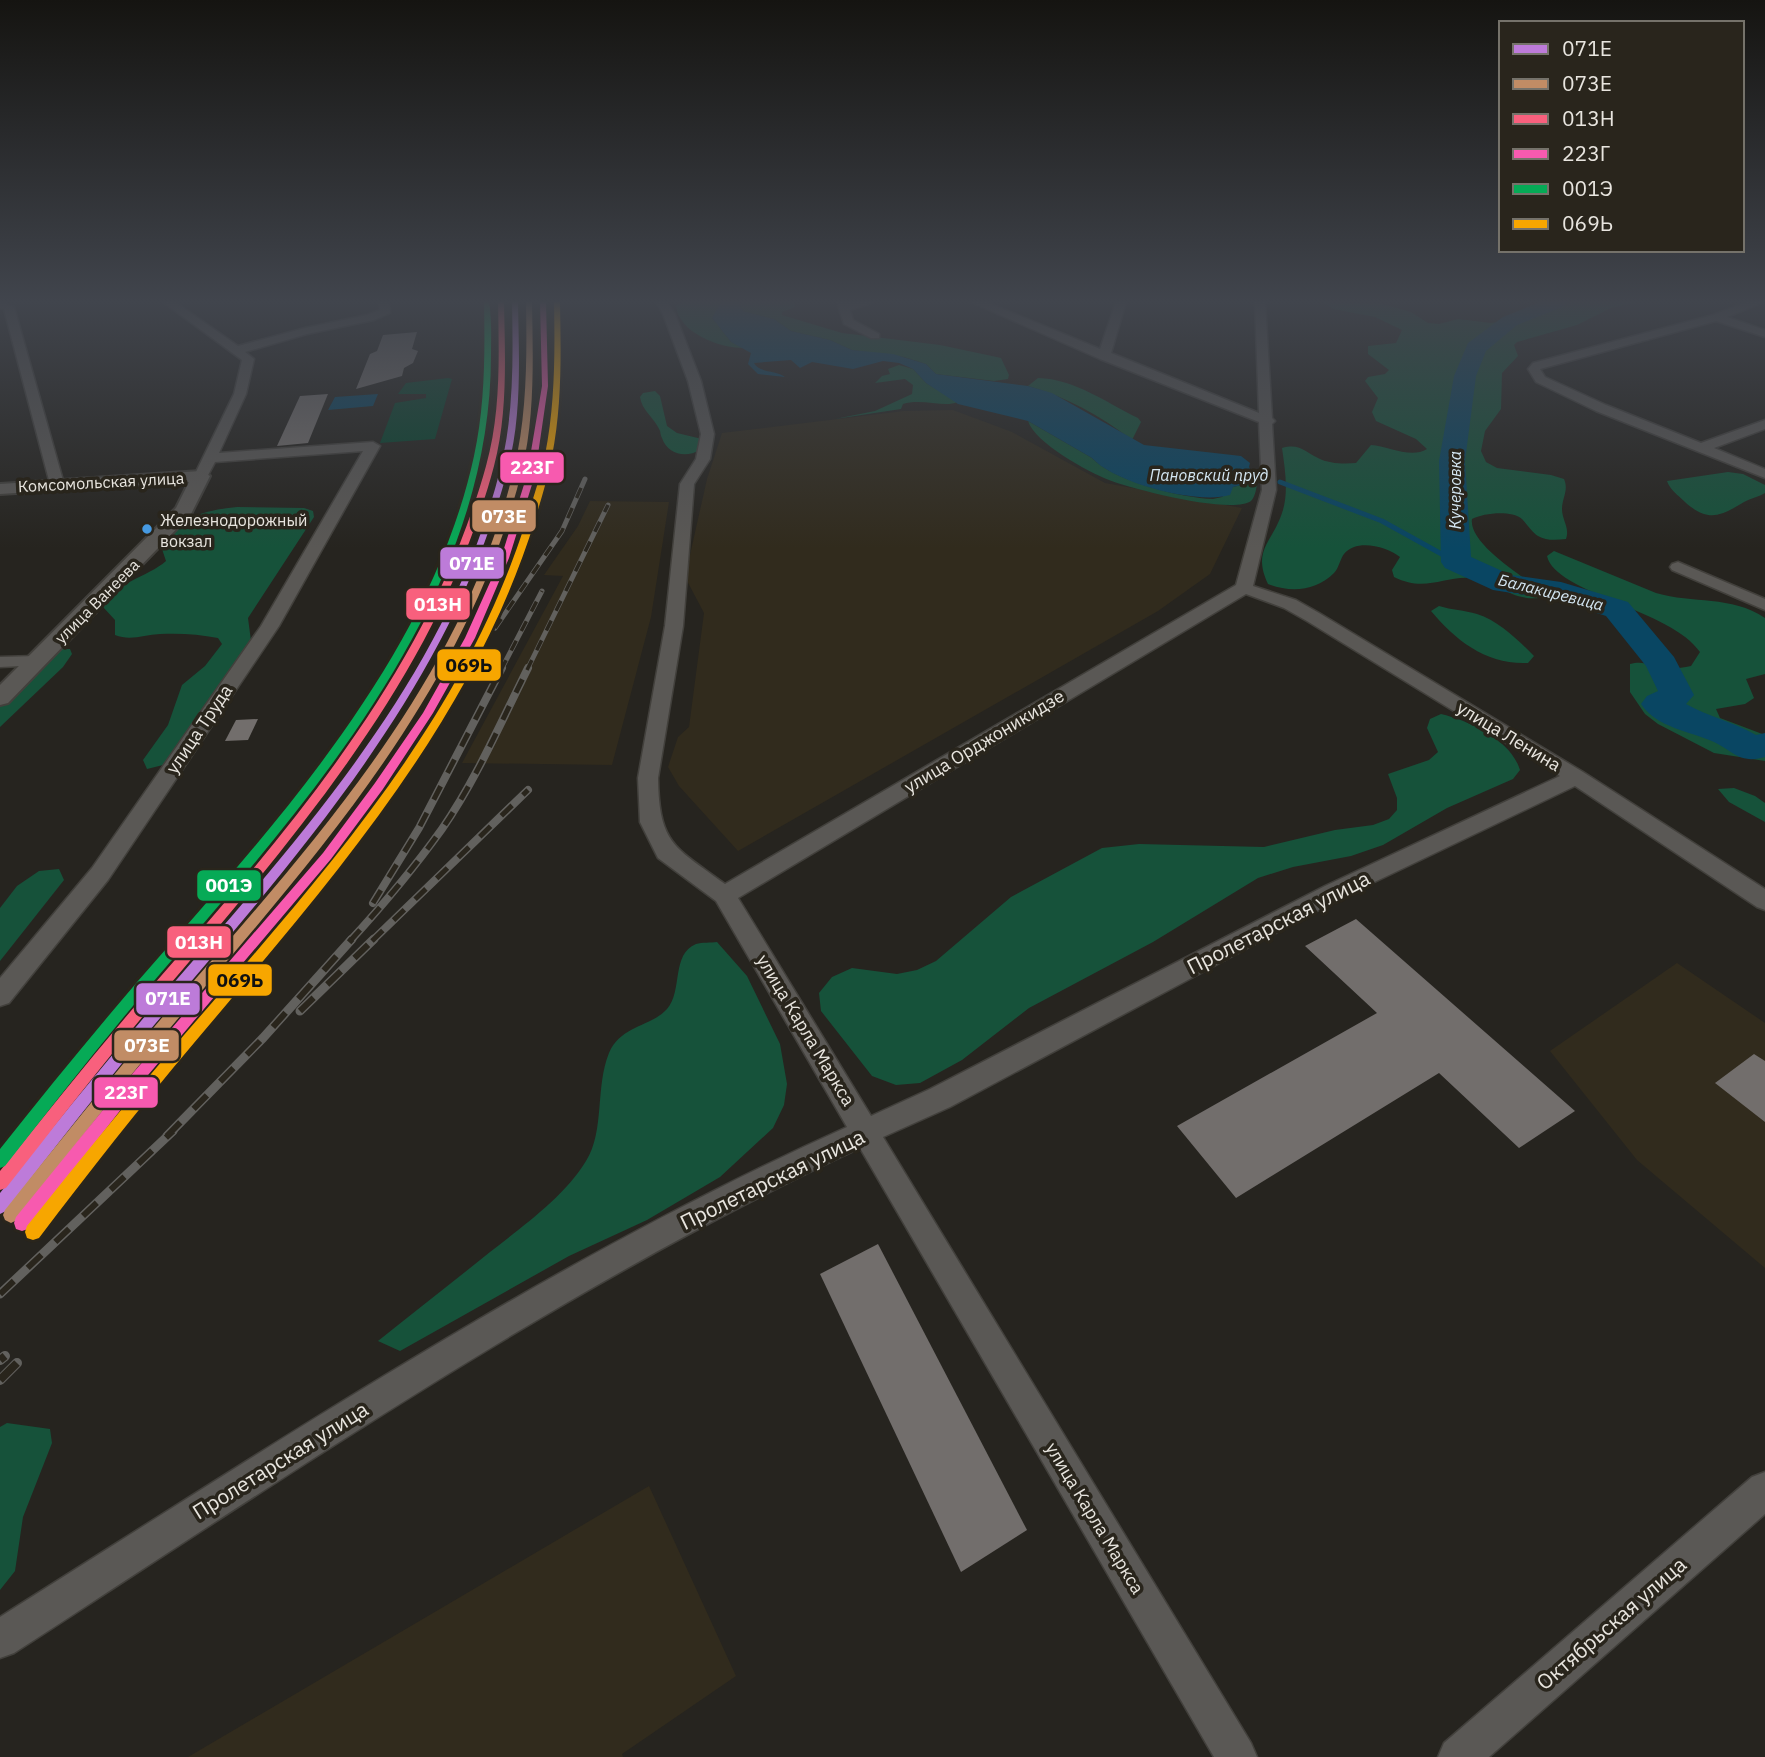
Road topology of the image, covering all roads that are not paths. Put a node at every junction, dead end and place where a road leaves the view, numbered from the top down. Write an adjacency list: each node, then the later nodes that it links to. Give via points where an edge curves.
1 (26, 384): 12 (street)
2 (242, 384): 10 (street, улица Ванеева)
3 (693, 384): 21 (street, улица Карла Маркса, via 708,445 702,466 687,484 674,626 648,799 651,822 666,852)
4 (1175, 384): 7 (street)
5 (1266, 384): 7 (street)
6 (1551, 384): 9 (street)
7 (1268, 421): 15 (street, via 1269,490)
8 (1765, 424): 9 (street)
9 (1702, 448): 11 (street)
10 (206, 467): 12 (street, Комсомольская улица); 17 (street, улица Ванеева, via 184,510); 23 (street, улица Труда, via 373,446 270,626 100,874)
11 (1765, 474)
12 (57, 484): 13 (street, Комсомольская улица)
13 (0, 489)
14 (1678, 567): 16 (street)
15 (1244, 588): 20 (street, улица Ленина, via 1313,617); 21 (street, улица Орджоникидзе)
16 (1765, 605)
17 (37, 661): 18 (street); 19 (street, улица Ванеева)
18 (0, 662)
19 (0, 698)
20 (1576, 777): 22 (street, улица Ленина); 24 (street, Пролетарская улица, via 1333,892)
21 (724, 895): 24 (street, улица Карла Маркса)
22 (1765, 901)
23 (0, 996)
24 (867, 1133): 26 (street, Пролетарская улица, via 774,1174 590,1273 393,1388); 27 (street, улица Карла Маркса)
25 (1765, 1490): 28 (street, Октябрьская улица)
26 (0, 1639)
27 (1237, 1757)
28 (1458, 1757)

